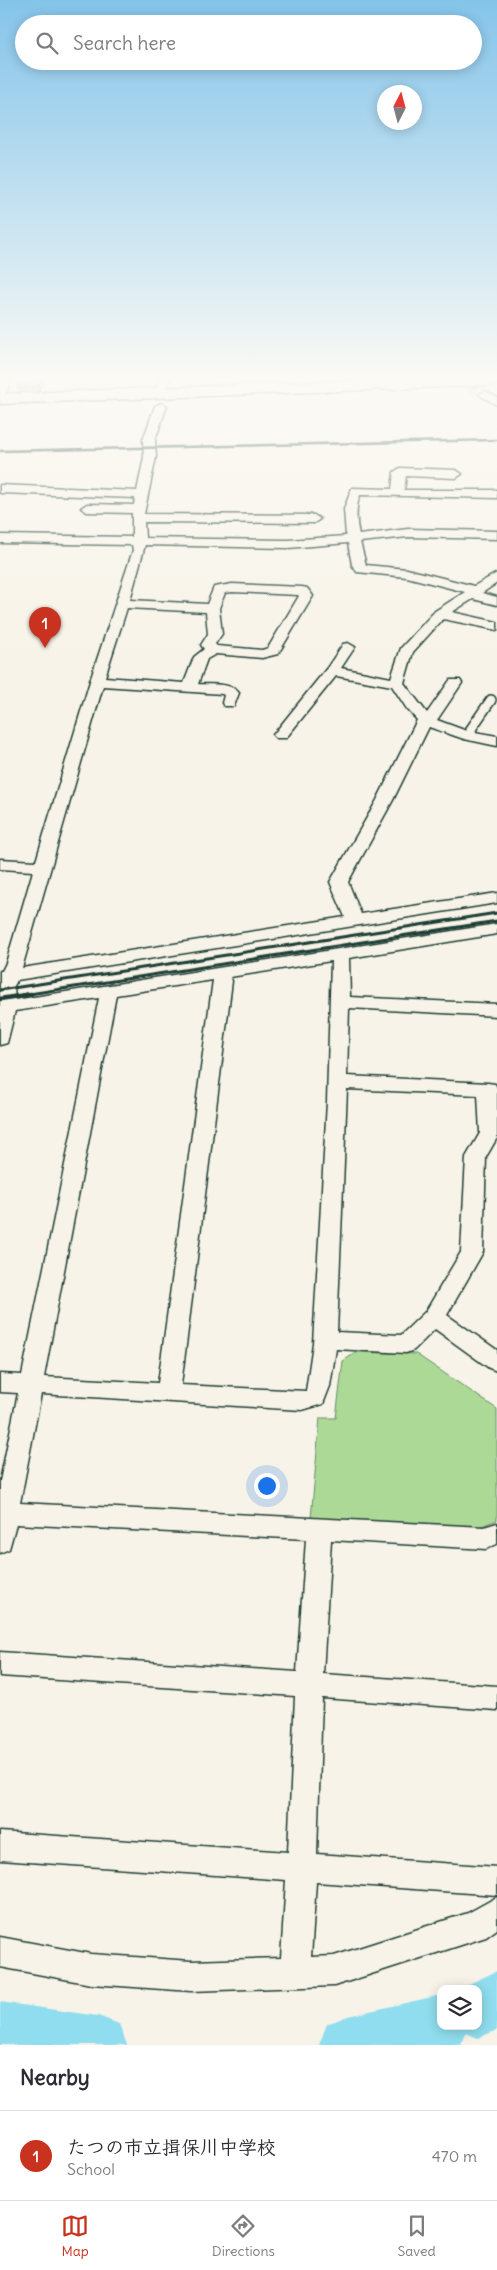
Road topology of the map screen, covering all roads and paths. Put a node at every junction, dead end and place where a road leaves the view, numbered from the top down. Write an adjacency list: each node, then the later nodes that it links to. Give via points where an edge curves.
1 (147, 471): 9 (street)
2 (456, 474): 6 (street, via 400,472)
3 (19, 477): 5 (street, via 76,481)
4 (0, 489): 5 (street)
5 (72, 492): 9 (street)
6 (398, 493): 7 (street); 14 (street, via 356,491 351,499 349,520)
7 (497, 494)
8 (87, 508): 9 (street)
9 (140, 508): 10 (street); 15 (street)
10 (225, 518): 11 (street); 16 (street)
11 (314, 519)
12 (497, 535): 14 (street, via 408,533)
13 (0, 539): 15 (street)
14 (354, 540): 16 (street); 18 (street, via 362,569 407,574)
15 (140, 542): 16 (street); 20 (street)
16 (225, 543)
17 (497, 576): 18 (street)
18 (473, 592): 19 (street); 22 (street)
19 (497, 602)
20 (120, 604): 21 (street); 27 (street)
21 (212, 608): 25 (street, via 215,634 208,645); 25 (street, via 219,590 232,588 302,591 306,596 273,651 262,654)
22 (440, 614): 23 (street); 28 (street, via 406,651)
23 (497, 626)
24 (348, 647): 26 (street)
25 (213, 650): 30 (street, via 201,657)
26 (332, 671): 28 (street); 34 (street)
27 (96, 681): 30 (street); 38 (street)
28 (397, 683): 33 (street, via 408,701)
29 (455, 683): 33 (street)
30 (190, 686): 32 (street, via 232,693)
31 (491, 700): 35 (lane, via 471,729)
32 (229, 703)
33 (427, 720): 35 (street); 40 (street, via 339,882)
34 (281, 735)
35 (472, 736): 36 (street)
36 (497, 741)
37 (0, 864): 38 (street)
38 (42, 866): 44 (street)
39 (497, 898): 40 (street)
40 (355, 920): 44 (street)
41 (497, 929): 42 (street)
42 (339, 954): 43 (street); 46 (street, via 342,960)
43 (219, 974): 45 (street); 57 (street, via 223,982)
44 (5, 976): 47 (street)
45 (106, 992): 47 (street); 56 (street, via 108,998)
46 (339, 1002): 48 (street); 50 (street)
47 (3, 1007): 49 (street)
48 (497, 1010)
49 (0, 1039)
50 (338, 1082): 51 (street, via 488,1089); 53 (street)
51 (493, 1134): 52 (street, via 476,1157 472,1252)
52 (434, 1317): 53 (street, via 406,1344); 54 (street)
53 (324, 1340): 57 (street, via 320,1387 315,1398 302,1401)
54 (497, 1362)
55 (0, 1383): 56 (street)
56 (30, 1384): 57 (street); 58 (street)
57 (168, 1392)
58 (6, 1513): 59 (street); 61 (street)
59 (319, 1529): 60 (street, via 486,1538); 63 (street)
60 (497, 1533)
61 (0, 1542)
62 (0, 1664): 63 (street)
63 (309, 1686): 64 (street); 66 (street)
64 (497, 1698)
65 (0, 1846): 66 (street)
66 (302, 1866): 67 (street); 70 (street)
67 (497, 1881)
68 (497, 1912): 70 (street, via 475,1926 334,1971)
69 (0, 1952): 70 (street, via 91,1969 190,1976)
70 (295, 1971)

